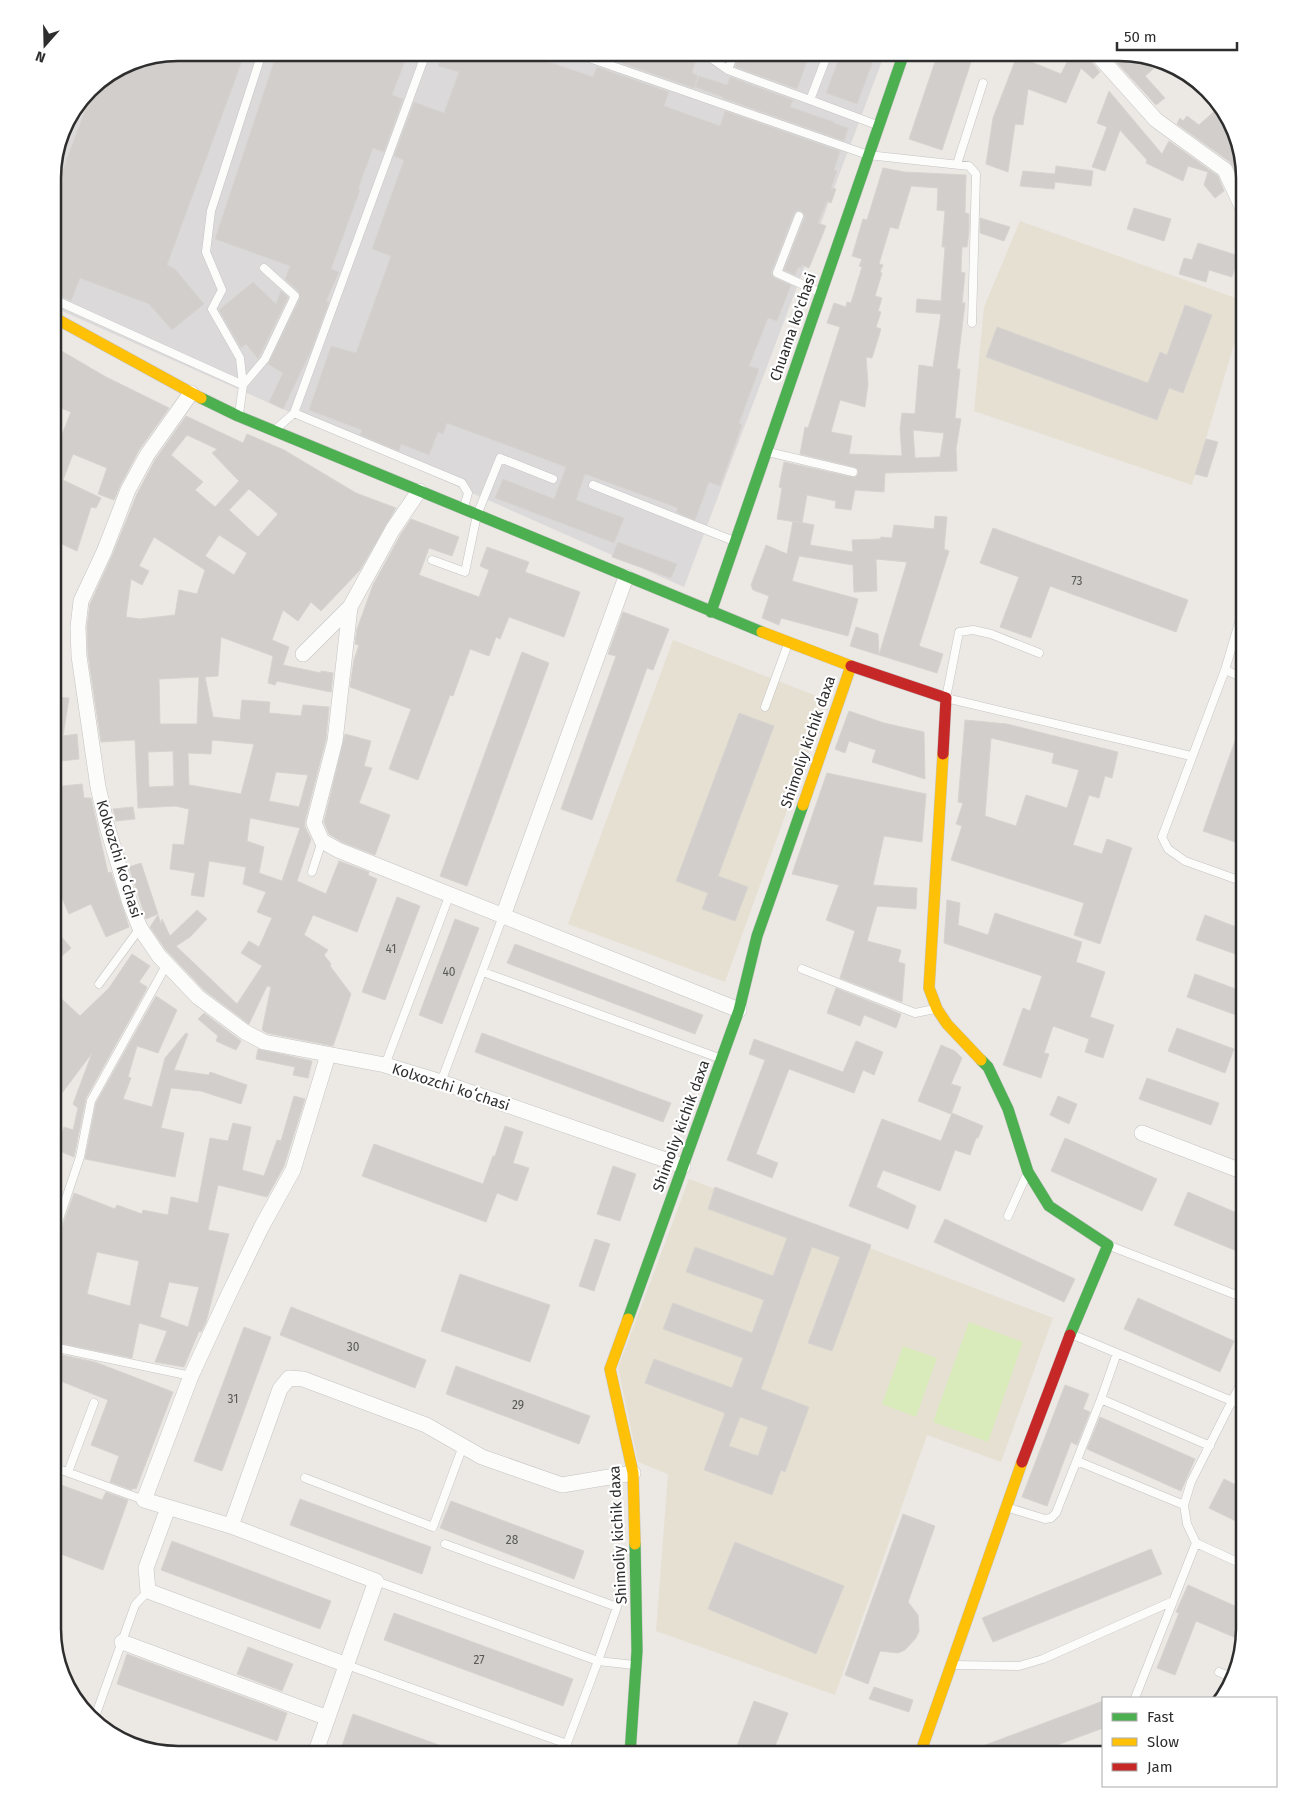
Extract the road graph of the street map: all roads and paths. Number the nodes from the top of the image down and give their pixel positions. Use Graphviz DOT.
graph roads {
  1 [pos="259,62"];
  2 [pos="423,62"];
  3 [pos="603,62"];
  4 [pos="717,62"];
  5 [pos="731,62"];
  6 [pos="825,62"];
  7 [pos="901,62"];
  8 [pos="1104,62"];
  9 [pos="728,70"];
  10 [pos="983,83"];
  11 [pos="810,100"];
  12 [pos="879,126"];
  13 [pos="868,155"];
  14 [pos="957,164"];
  15 [pos="1236,195"];
  16 [pos="799,216"];
  17 [pos="264,268"];
  18 [pos="821,292"];
  19 [pos="62,304"];
  20 [pos="62,322"];
  21 [pos="972,323"];
  22 [pos="243,385"];
  23 [pos="192,393"];
  24 [pos="294,413"];
  25 [pos="238,416"];
  26 [pos="274,430"];
  27 [pos="766,451"];
  28 [pos="853,472"];
  29 [pos="553,479"];
  30 [pos="593,485"];
  31 [pos="419,491"];
  32 [pos="463,509"];
  33 [pos="478,515"];
  34 [pos="734,541"];
  35 [pos="432,560"];
  36 [pos="626,577"];
  37 [pos="350,608"];
  38 [pos="710,612"];
  39 [pos="1236,632"];
  40 [pos="788,642"];
  41 [pos="1039,653"];
  42 [pos="303,654"];
  43 [pos="850,666"];
  44 [pos="1224,670"];
  45 [pos="1236,675"];
  46 [pos="946,698"];
  47 [pos="765,708"];
  48 [pos="1191,756"];
  49 [pos="322,841"];
  50 [pos="312,872"];
  51 [pos="1236,879"];
  52 [pos="450,894"];
  53 [pos="503,916"];
  54 [pos="140,928"];
  55 [pos="167,964"];
  56 [pos="802,969"];
  57 [pos="483,972"];
  58 [pos="99,984"];
  59 [pos="937,1009"];
  60 [pos="739,1010"];
  61 [pos="328,1055"];
  62 [pos="721,1059"];
  63 [pos="385,1065"];
  64 [pos="441,1082"];
  65 [pos="1142,1133"];
  66 [pos="683,1166"];
  67 [pos="1236,1169"];
  68 [pos="1028,1172"];
  69 [pos="61,1208"];
  70 [pos="1008,1216"];
  71 [pos="1108,1246"];
  72 [pos="1236,1295"];
  73 [pos="1070,1334"];
  74 [pos="61,1349"];
  75 [pos="1117,1353"];
  76 [pos="192,1376"];
  77 [pos="1236,1395"];
  78 [pos="1101,1399"];
  79 [pos="1233,1401"];
  80 [pos="1236,1402"];
  81 [pos="94,1403"];
  82 [pos="463,1446"];
  83 [pos="1210,1446"];
  84 [pos="1077,1461"];
  85 [pos="61,1470"];
  86 [pos="68,1472"];
  87 [pos="633,1473"];
  88 [pos="305,1478"];
  89 [pos="144,1500"];
  90 [pos="1184,1505"];
  91 [pos="1005,1507"];
  92 [pos="168,1508"];
  93 [pos="231,1526"];
  94 [pos="1196,1543"];
  95 [pos="445,1544"];
  96 [pos="1236,1561"];
  97 [pos="376,1581"];
  98 [pos="148,1591"];
  99 [pos="1173,1601"];
  100 [pos="636,1606"];
  101 [pos="617,1608"];
  102 [pos="122,1642"];
  103 [pos="598,1661"];
  104 [pos="347,1664"];
  105 [pos="636,1665"];
  106 [pos="950,1665"];
  107 [pos="1218,1672"];
  108 [pos="1226,1675"];
  109 [pos="1135,1697"];
  110 [pos="97,1712"];
  111 [pos="328,1718"];
  112 [pos="567,1744"];
  113 [pos="318,1745"];
  114 [pos="631,1745"];
  115 [pos="923,1746"];
  1 -- 22 [label="lane"];
  2 -- 24 [label="lane"];
  3 -- 13 [label="lane"];
  4 -- 9 [label="lane"];
  5 -- 9 [label="lane"];
  6 -- 11 [label="lane"];
  7 -- 12 [label="street, Chuama ko'chasi"];
  8 -- 15 [label="street"];
  9 -- 11 [label="lane"];
  10 -- 14 [label="lane"];
  11 -- 12 [label="lane"];
  12 -- 13 [label="street, Chuama ko'chasi"];
  13 -- 14 [label="lane"];
  13 -- 18 [label="street, Chuama ko'chasi"];
  14 -- 21 [label="lane"];
  16 -- 18 [label="lane"];
  17 -- 22 [label="lane"];
  18 -- 27 [label="street, Chuama ko'chasi"];
  19 -- 22 [label="lane"];
  20 -- 23 [label="street, Shimoliy kichik daxa"];
  22 -- 25 [label="lane"];
  23 -- 25 [label="street, Shimoliy kichik daxa"];
  23 -- 54 [label="street, Kolxozchi koʻchasi"];
  24 -- 26 [label="lane"];
  24 -- 32 [label="lane"];
  25 -- 26 [label="street, Shimoliy kichik daxa"];
  26 -- 31 [label="street, Shimoliy kichik daxa"];
  27 -- 28 [label="lane"];
  27 -- 34 [label="street, Chuama ko'chasi"];
  29 -- 33 [label="lane"];
  30 -- 34 [label="lane"];
  31 -- 32 [label="street, Shimoliy kichik daxa"];
  31 -- 37 [label="street"];
  32 -- 33 [label="street, Shimoliy kichik daxa"];
  33 -- 35 [label="lane"];
  33 -- 36 [label="street, Shimoliy kichik daxa"];
  34 -- 38 [label="street, Chuama ko'chasi"];
  36 -- 38 [label="street, Shimoliy kichik daxa"];
  36 -- 53 [label="street"];
  37 -- 42 [label="street"];
  37 -- 49 [label="street"];
  38 -- 40 [label="street, Shimoliy kichik daxa"];
  39 -- 44 [label="lane"];
  40 -- 43 [label="street, Shimoliy kichik daxa"];
  40 -- 47 [label="lane"];
  41 -- 46 [label="lane"];
  43 -- 46 [label="street"];
  43 -- 60 [label="street, Shimoliy kichik daxa"];
  44 -- 45 [label="lane"];
  44 -- 48 [label="lane"];
  46 -- 48 [label="lane"];
  46 -- 59 [label="street"];
  48 -- 51 [label="lane"];
  49 -- 50 [label="lane"];
  49 -- 52 [label="street"];
  52 -- 53 [label="street"];
  52 -- 63 [label="lane"];
  53 -- 57 [label="lane"];
  53 -- 60 [label="street"];
  54 -- 55 [label="street, Kolxozchi koʻchasi"];
  54 -- 58 [label="lane"];
  55 -- 61 [label="street, Kolxozchi koʻchasi"];
  55 -- 69 [label="lane"];
  56 -- 59 [label="lane"];
  57 -- 62 [label="lane"];
  57 -- 64 [label="lane"];
  59 -- 68 [label="street"];
  60 -- 62 [label="street, Shimoliy kichik daxa"];
  61 -- 63 [label="street, Kolxozchi koʻchasi"];
  61 -- 76 [label="street"];
  62 -- 66 [label="street, Shimoliy kichik daxa"];
  63 -- 64 [label="street, Kolxozchi koʻchasi"];
  64 -- 66 [label="street, Kolxozchi koʻchasi"];
  65 -- 67 [label="street"];
  66 -- 87 [label="street, Shimoliy kichik daxa"];
  68 -- 70 [label="lane"];
  68 -- 71 [label="street"];
  71 -- 72 [label="lane"];
  71 -- 73 [label="street"];
  73 -- 75 [label="lane"];
  73 -- 91 [label="street"];
  74 -- 76 [label="lane"];
  75 -- 78 [label="lane"];
  75 -- 79 [label="lane"];
  76 -- 89 [label="street"];
  77 -- 79 [label="lane"];
  78 -- 83 [label="lane"];
  78 -- 84 [label="lane"];
  79 -- 80 [label="lane"];
  79 -- 83 [label="lane"];
  81 -- 86 [label="lane"];
  82 -- 87 [label="street"];
  82 -- 88 [label="lane"];
  82 -- 93 [label="street"];
  83 -- 90 [label="lane"];
  84 -- 90 [label="lane"];
  84 -- 91 [label="lane"];
  85 -- 86 [label="lane"];
  86 -- 89 [label="lane"];
  87 -- 100 [label="street, Shimoliy kichik daxa"];
  89 -- 92 [label="street"];
  90 -- 94 [label="lane"];
  91 -- 106 [label="street"];
  92 -- 93 [label="street"];
  92 -- 98 [label="street"];
  93 -- 97 [label="street"];
  94 -- 96 [label="lane"];
  94 -- 99 [label="lane"];
  95 -- 101 [label="lane"];
  97 -- 103 [label="lane"];
  97 -- 104 [label="street"];
  98 -- 102 [label="lane"];
  98 -- 104 [label="street"];
  99 -- 106 [label="lane"];
  99 -- 109 [label="lane"];
  100 -- 101 [label="lane"];
  100 -- 105 [label="street, Shimoliy kichik daxa"];
  101 -- 103 [label="lane"];
  102 -- 110 [label="lane"];
  102 -- 111 [label="street"];
  103 -- 105 [label="lane"];
  103 -- 112 [label="lane"];
  104 -- 111 [label="street"];
  104 -- 112 [label="lane"];
  105 -- 114 [label="street, Shimoliy kichik daxa"];
  106 -- 115 [label="street"];
  107 -- 108 [label="lane"];
  111 -- 113 [label="street"];
}
